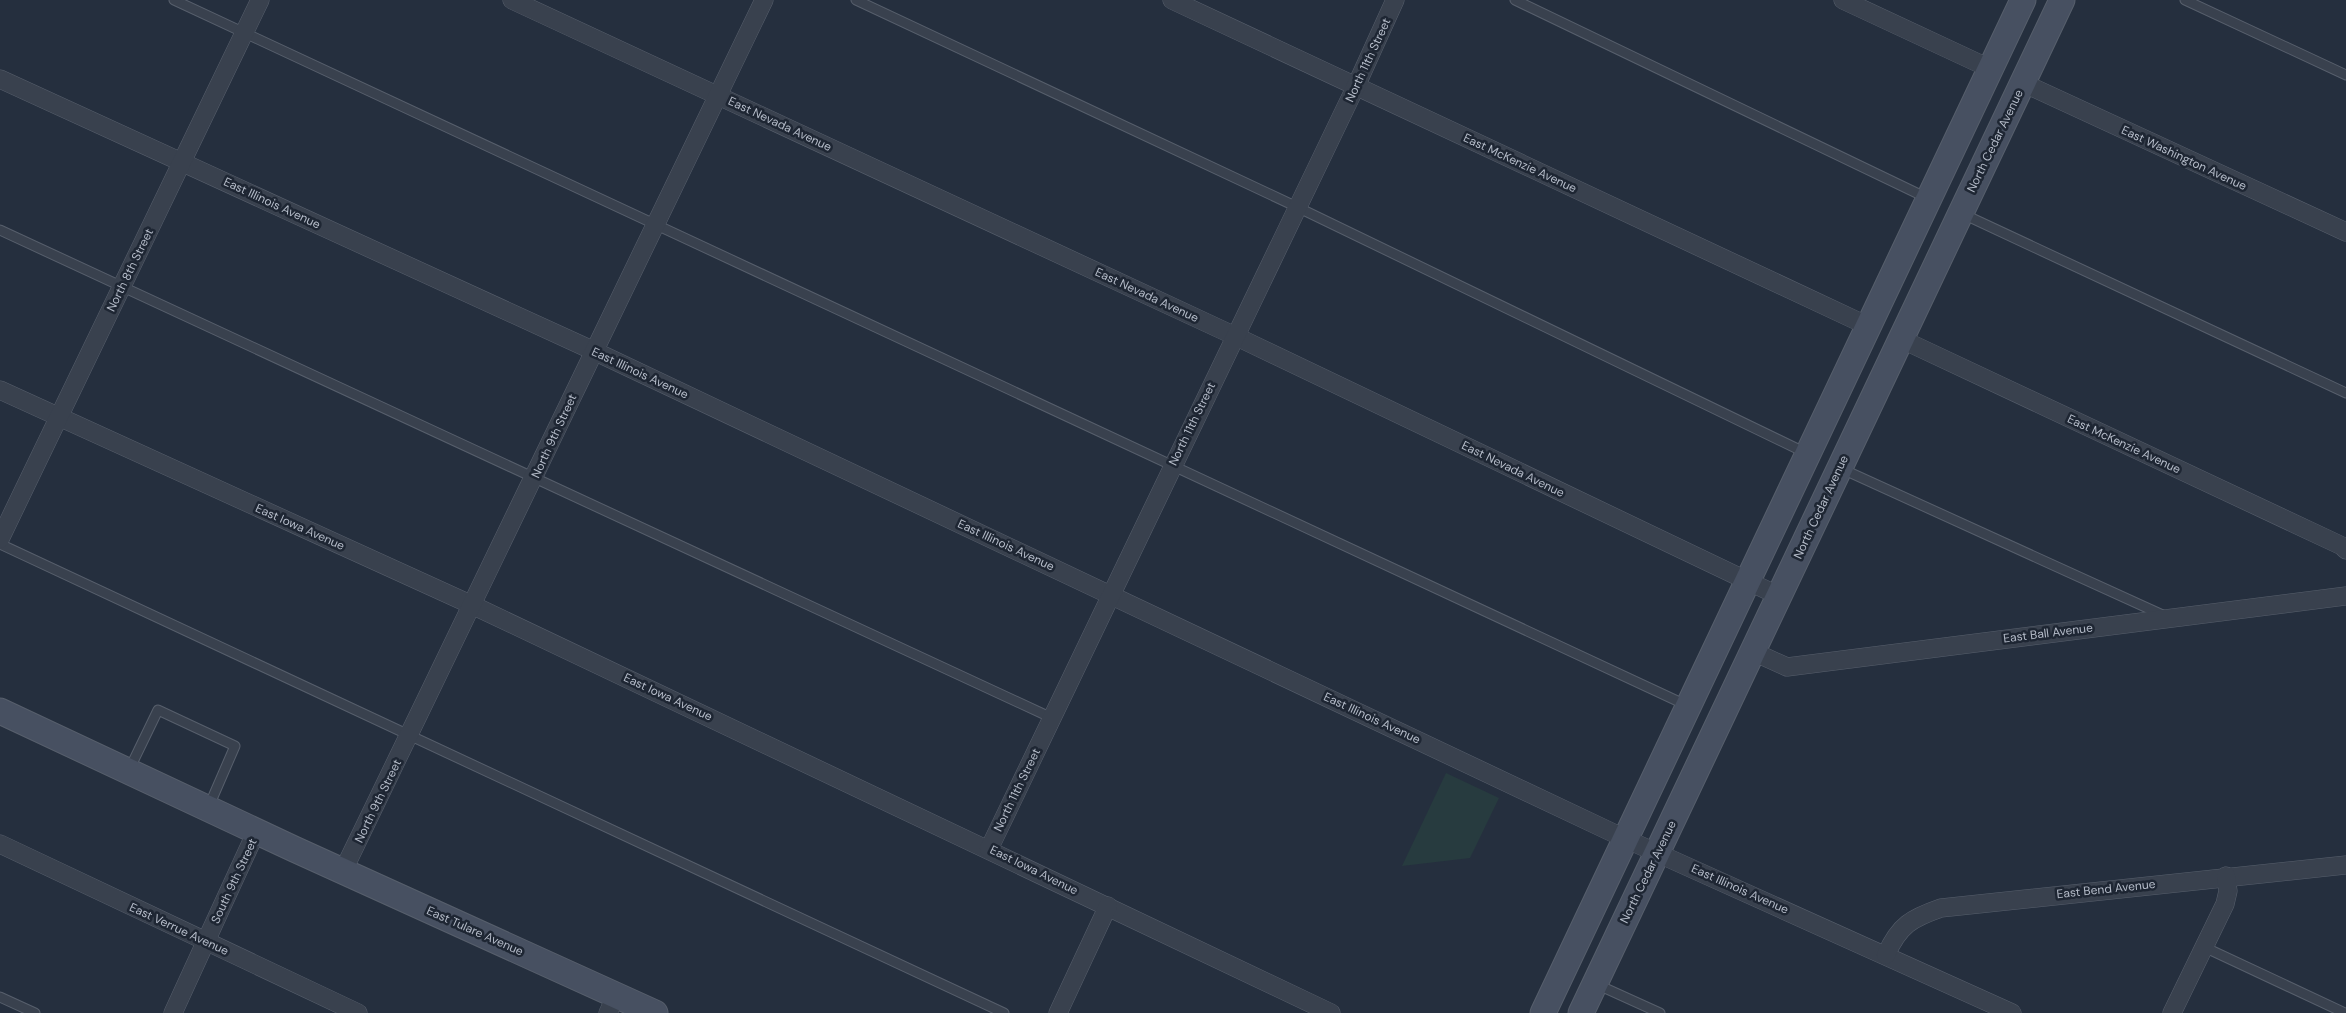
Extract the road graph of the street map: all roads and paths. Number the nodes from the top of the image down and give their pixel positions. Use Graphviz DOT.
graph roads {
  1 [pos="174,0"];
  2 [pos="260,0"];
  3 [pos="512,0"];
  4 [pos="764,0"];
  5 [pos="856,0"];
  6 [pos="1172,0"];
  7 [pos="1396,0"];
  8 [pos="1515,0"];
  9 [pos="1843,0"];
  10 [pos="2024,0"];
  11 [pos="2062,0"];
  12 [pos="2185,0"];
  13 [pos="244,33"];
  14 [pos="1991,69"];
  15 [pos="2346,75"];
  16 [pos="0,78"];
  17 [pos="2023,83"];
  18 [pos="1356,86"];
  19 [pos="718,95"];
  20 [pos="182,162"];
  21 [pos="1928,198"];
  22 [pos="1297,207"];
  23 [pos="1960,213"];
  24 [pos="656,224"];
  25 [pos="0,230"];
  26 [pos="2346,232"];
  27 [pos="122,286"];
  28 [pos="1868,326"];
  29 [pos="1235,336"];
  30 [pos="1901,339"];
  31 [pos="594,351"];
  32 [pos="0,390"];
  33 [pos="2346,393"];
  34 [pos="59,417"];
  35 [pos="1809,454"];
  36 [pos="1172,466"];
  37 [pos="1840,468"];
  38 [pos="534,478"];
  39 [pos="0,539"];
  40 [pos="0,544"];
  41 [pos="2346,550"];
  42 [pos="1748,581"];
  43 [pos="1110,594"];
  44 [pos="1779,596"];
  45 [pos="2346,596"];
  46 [pos="472,605"];
  47 [pos="2168,618"];
  48 [pos="1754,652"];
  49 [pos="1688,706"];
  50 [pos="0,711"];
  51 [pos="1052,718"];
  52 [pos="410,736"];
  53 [pos="128,771"];
  54 [pos="207,808"];
  55 [pos="256,832"];
  56 [pos="1626,839"];
  57 [pos="0,844"];
  58 [pos="989,849"];
  59 [pos="1657,853"];
  60 [pos="2346,865"];
  61 [pos="343,871"];
  62 [pos="2226,876"];
  63 [pos="1108,906"];
  64 [pos="1592,911"];
  65 [pos="206,942"];
  66 [pos="2204,947"];
  67 [pos="1886,954"];
  68 [pos="1595,983"];
  69 [pos="0,997"];
  70 [pos="612,1004"];
  71 [pos="35,1013"];
  72 [pos="173,1013"];
  73 [pos="358,1013"];
  74 [pos="655,1013"];
  75 [pos="1004,1013"];
  76 [pos="1058,1013"];
  77 [pos="1331,1013"];
  78 [pos="1543,1013"];
  79 [pos="1561,1013"];
  80 [pos="1581,1013"];
  81 [pos="1660,1013"];
  82 [pos="2012,1013"];
  83 [pos="2172,1013"];
  84 [pos="2345,1013"];
  1 -- 13 [label="lane"];
  2 -- 13 [label="street, North 8th Street"];
  3 -- 19 [label="street, East Nevada Avenue"];
  4 -- 19 [label="street, North 9th Street"];
  5 -- 22 [label="lane"];
  6 -- 18 [label="street, East McKenzie Avenue"];
  7 -- 18 [label="street, North 11th Street"];
  8 -- 21 [label="lane"];
  9 -- 14 [label="street"];
  10 -- 14 [label="main road"];
  11 -- 17 [label="main road, North Cedar Avenue"];
  12 -- 15 [label="lane"];
  13 -- 20 [label="street, North 8th Street"];
  13 -- 24 [label="lane"];
  14 -- 21 [label="main road"];
  16 -- 20 [label="street, East Illinois Avenue"];
  17 -- 23 [label="main road, North Cedar Avenue"];
  17 -- 26 [label="street, East Washington Avenue"];
  18 -- 22 [label="street, North 11th Street"];
  18 -- 28 [label="street, East McKenzie Avenue"];
  19 -- 24 [label="street, North 9th Street"];
  19 -- 29 [label="street, East Nevada Avenue"];
  20 -- 27 [label="street, North 8th Street"];
  20 -- 31 [label="street, East Illinois Avenue"];
  21 -- 28 [label="main road"];
  21 -- 30 [label="main road"];
  22 -- 29 [label="street, North 11th Street"];
  22 -- 35 [label="lane"];
  23 -- 30 [label="main road, North Cedar Avenue"];
  23 -- 33 [label="lane"];
  24 -- 31 [label="street, North 9th Street"];
  24 -- 36 [label="lane"];
  25 -- 27 [label="lane"];
  27 -- 34 [label="street, North 8th Street"];
  27 -- 38 [label="lane"];
  28 -- 35 [label="main road"];
  28 -- 37 [label="main road"];
  29 -- 36 [label="street, North 11th Street"];
  29 -- 42 [label="street, East Nevada Avenue"];
  30 -- 37 [label="main road, North Cedar Avenue"];
  30 -- 41 [label="street, East McKenzie Avenue"];
  31 -- 38 [label="street, North 9th Street"];
  31 -- 43 [label="street, East Illinois Avenue"];
  32 -- 34 [label="street, East Iowa Avenue"];
  34 -- 39 [label="street, North 8th Street"];
  34 -- 46 [label="street, East Iowa Avenue"];
  35 -- 42 [label="main road"];
  36 -- 43 [label="street, North 11th Street"];
  36 -- 49 [label="lane"];
  37 -- 44 [label="main road, North Cedar Avenue"];
  37 -- 47 [label="lane"];
  38 -- 46 [label="street, North 9th Street"];
  38 -- 51 [label="lane"];
  40 -- 52 [label="lane"];
  42 -- 44 [label="street, East Nevada Avenue"];
  42 -- 49 [label="main road"];
  43 -- 51 [label="street, North 11th Street"];
  43 -- 56 [label="street, East Illinois Avenue"];
  44 -- 48 [label="main road, North Cedar Avenue"];
  45 -- 47 [label="street, East Ball Avenue"];
  46 -- 52 [label="street, North 9th Street"];
  46 -- 58 [label="street, East Iowa Avenue"];
  47 -- 48 [label="street, East Ball Avenue"];
  48 -- 59 [label="main road, North Cedar Avenue"];
  49 -- 56 [label="main road"];
  50 -- 53 [label="main road, East Tulare Avenue"];
  51 -- 58 [label="street, North 11th Street"];
  52 -- 61 [label="street, North 9th Street"];
  52 -- 75 [label="lane"];
  53 -- 54 [label="main road, East Tulare Avenue"];
  53 -- 54 [label="lane"];
  54 -- 55 [label="main road, East Tulare Avenue"];
  55 -- 61 [label="main road, East Tulare Avenue"];
  55 -- 65 [label="street, South 9th Street"];
  56 -- 59 [label="street, East Illinois Avenue"];
  56 -- 64 [label="main road"];
  57 -- 65 [label="street, East Verrue Avenue"];
  58 -- 63 [label="street, East Iowa Avenue"];
  59 -- 67 [label="street, East Illinois Avenue"];
  59 -- 68 [label="main road, North Cedar Avenue"];
  60 -- 62 [label="street, East Bend Avenue"];
  61 -- 70 [label="main road, East Tulare Avenue"];
  62 -- 66 [label="street"];
  62 -- 67 [label="street, East Bend Avenue"];
  63 -- 76 [label="street"];
  63 -- 77 [label="street, East Iowa Avenue"];
  64 -- 78 [label="main road"];
  64 -- 79 [label="main road"];
  65 -- 72 [label="street, South 9th Street"];
  65 -- 73 [label="street, East Verrue Avenue"];
  66 -- 83 [label="street"];
  66 -- 84 [label="lane"];
  67 -- 82 [label="street, East Illinois Avenue"];
  68 -- 80 [label="main road, North Cedar Avenue"];
  68 -- 81 [label="lane"];
  69 -- 71 [label="lane"];
  70 -- 74 [label="main road, East Tulare Avenue"];
}
